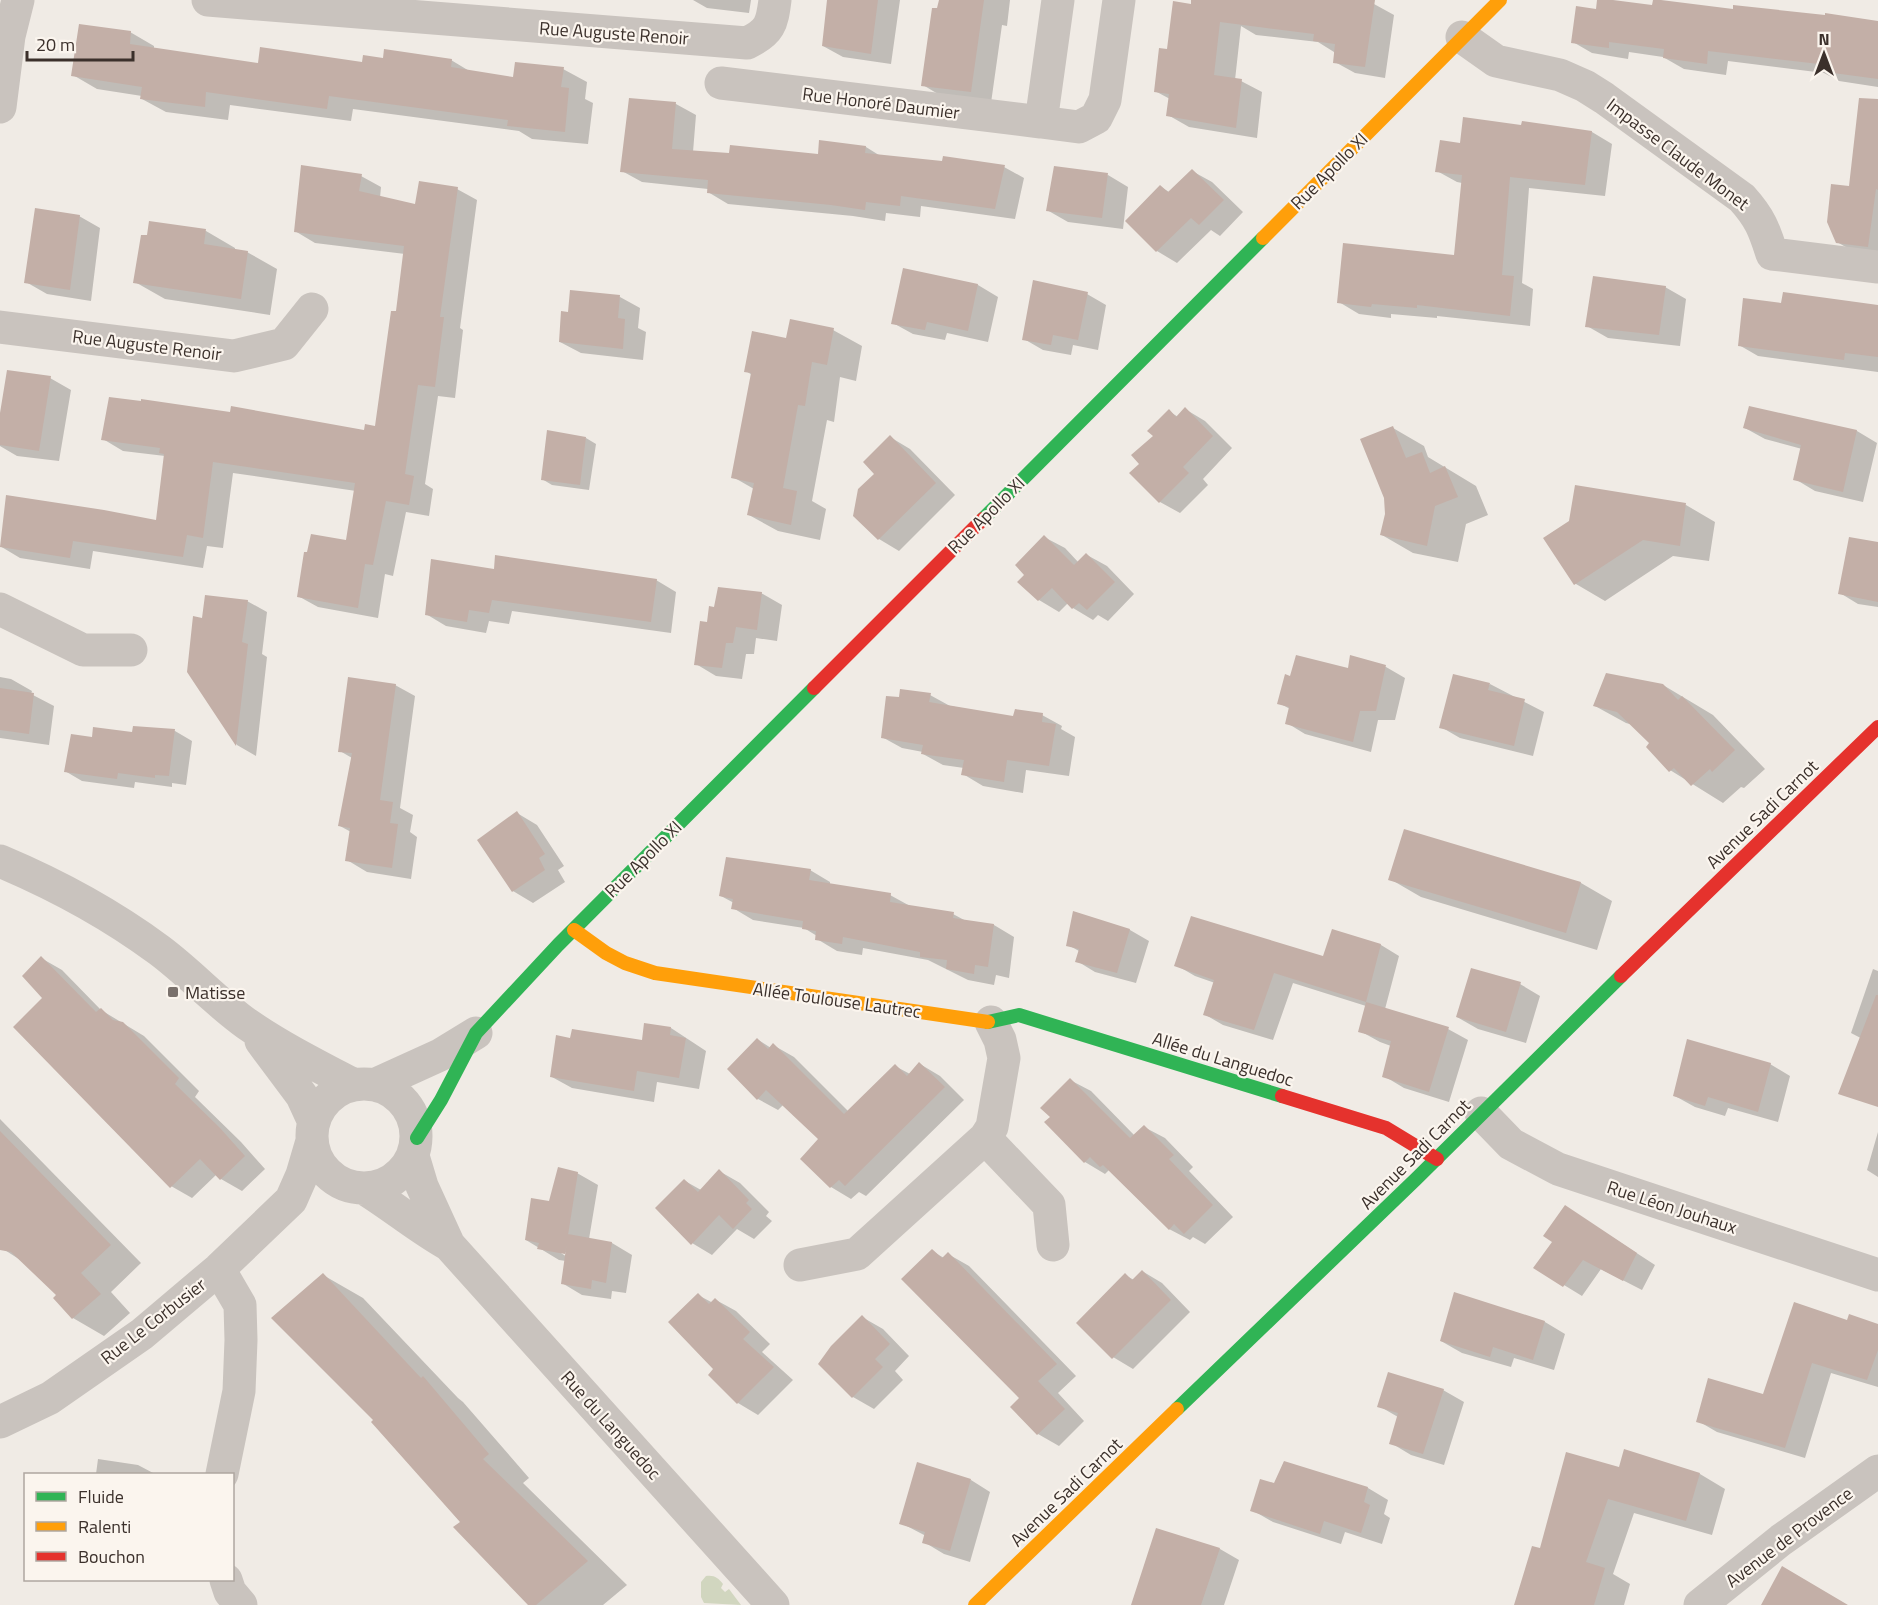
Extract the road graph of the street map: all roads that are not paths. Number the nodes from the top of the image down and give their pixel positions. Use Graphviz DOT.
graph roads {
  1 [pos="18,0"];
  2 [pos="208,0"];
  3 [pos="775,0"];
  4 [pos="1058,0"];
  5 [pos="1119,0"];
  6 [pos="1495,1"];
  7 [pos="427,9"];
  8 [pos="5,35"];
  9 [pos="1462,37"];
  10 [pos="721,83"];
  11 [pos="0,107"];
  12 [pos="1041,122"];
  13 [pos="1878,267"];
  14 [pos="312,309"];
  15 [pos="0,327"];
  16 [pos="0,609"];
  17 [pos="131,650"];
  18 [pos="1878,727"];
  19 [pos="0,861"];
  20 [pos="574,930"];
  21 [pos="991,1022"];
  22 [pos="246,1023"];
  23 [pos="476,1033"];
  24 [pos="364,1085"];
  25 [pos="1481,1113"];
  26 [pos="313,1131"];
  27 [pos="985,1138"];
  28 [pos="415,1147"];
  29 [pos="1437,1159"];
  30 [pos="357,1188"];
  31 [pos="291,1200"];
  32 [pos="449,1245"];
  33 [pos="1053,1245"];
  34 [pos="800,1265"];
  35 [pos="219,1269"];
  36 [pos="1878,1275"];
  37 [pos="0,1422"];
  38 [pos="1878,1471"];
  39 [pos="222,1473"];
  40 [pos="226,1581"];
  41 [pos="241,1605"];
  42 [pos="773,1605"];
  43 [pos="975,1605"];
  44 [pos="1700,1605"];
  1 -- 8 [label="street"];
  2 -- 7 [label="street, Rue Auguste Renoir"];
  3 -- 7 [label="street, Rue Auguste Renoir"];
  4 -- 12 [label="street"];
  5 -- 12 [label="street, Rue Honoré Daumier"];
  6 -- 9 [label="street, Rue Apollo XI"];
  8 -- 11 [label="street"];
  9 -- 13 [label="street, Impasse Claude Monet"];
  9 -- 20 [label="street, Rue Apollo XI"];
  10 -- 12 [label="street, Rue Honoré Daumier"];
  14 -- 15 [label="street, Rue Auguste Renoir"];
  16 -- 17 [label="street"];
  18 -- 25 [label="street, Avenue Sadi Carnot"];
  19 -- 22 [label="street"];
  20 -- 21 [label="street, Allée Toulouse Lautrec"];
  20 -- 23 [label="street, Rue Apollo XI"];
  21 -- 27 [label="street"];
  21 -- 29 [label="street, Allée du Languedoc"];
  22 -- 24 [label="street"];
  22 -- 26 [label="street"];
  23 -- 24 [label="street, Rue Apollo XI"];
  23 -- 28 [label="street, Rue Apollo XI"];
  24 -- 26 [label="street"];
  24 -- 28 [label="street"];
  25 -- 29 [label="street, Avenue Sadi Carnot"];
  25 -- 36 [label="street, Rue Léon Jouhaux"];
  26 -- 30 [label="street"];
  26 -- 31 [label="street, Rue Le Corbusier"];
  27 -- 33 [label="street"];
  27 -- 34 [label="street"];
  28 -- 30 [label="street"];
  28 -- 32 [label="street, Rue du Languedoc"];
  29 -- 43 [label="street, Avenue Sadi Carnot"];
  30 -- 31 [label="street, Rue Le Corbusier"];
  30 -- 32 [label="street, Rue du Languedoc"];
  31 -- 35 [label="street, Rue Le Corbusier"];
  32 -- 42 [label="street, Rue du Languedoc"];
  35 -- 37 [label="street, Rue Le Corbusier"];
  35 -- 39 [label="street"];
  38 -- 44 [label="street, Avenue de Provence"];
  40 -- 41 [label="street"];
}
